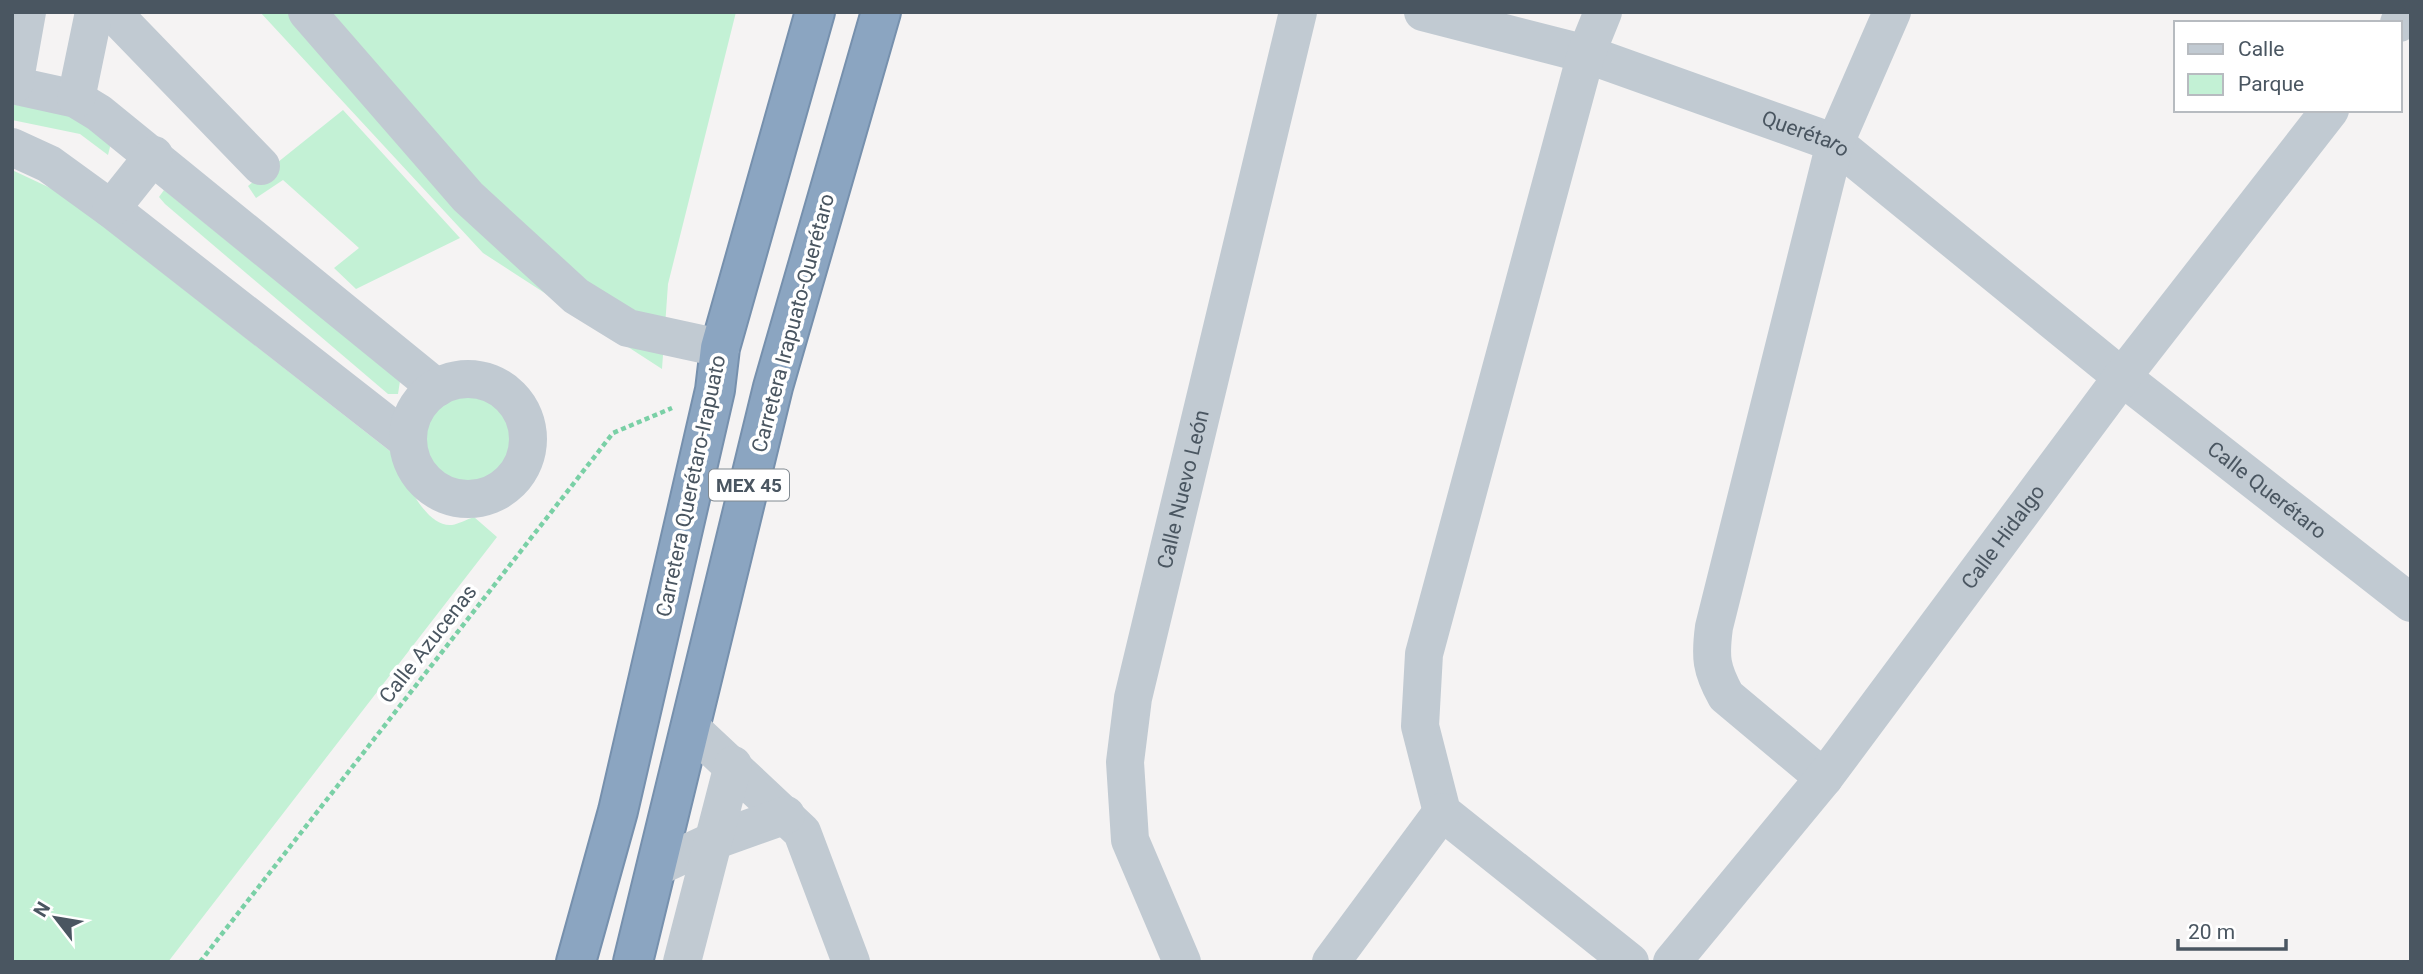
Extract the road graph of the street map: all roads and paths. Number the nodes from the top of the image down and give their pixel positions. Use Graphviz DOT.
graph roads {
  1 [pos="27,12"];
  2 [pos="94,12"];
  3 [pos="112,12"];
  4 [pos="307,12"];
  5 [pos="815,12"];
  6 [pos="881,12"];
  7 [pos="1298,12"];
  8 [pos="1423,12"];
  9 [pos="1603,12"];
  10 [pos="1892,12"];
  11 [pos="1586,54"];
  12 [pos="13,85"];
  13 [pos="76,99"];
  14 [pos="2328,112"];
  15 [pos="1835,143"];
  16 [pos="12,147"];
  17 [pos="154,155"];
  18 [pos="261,166"];
  19 [pos="111,209"];
  20 [pos="720,348"];
  21 [pos="2122,377"];
  22 [pos="437,388"];
  23 [pos="715,390"];
  24 [pos="408,441"];
  25 [pos="2411,603"];
  26 [pos="691,728"];
  27 [pos="733,765"];
  28 [pos="1824,778"];
  29 [pos="1442,812"];
  30 [pos="786,815"];
  31 [pos="713,841"];
  32 [pos="659,866"];
  33 [pos="200,962"];
  34 [pos="576,962"];
  35 [pos="633,962"];
  36 [pos="682,962"];
  37 [pos="851,962"];
  38 [pos="1182,962"];
  39 [pos="1331,962"];
  40 [pos="1630,962"];
  41 [pos="1672,962"];
  1 -- 12 [label="street"];
  2 -- 13 [label="street"];
  3 -- 18 [label="street"];
  4 -- 20 [label="street"];
  5 -- 20 [label="highway, Carretera Querétaro-Irapuato / MEX 45"];
  6 -- 26 [label="highway, Carretera Irapuato-Querétaro / MEX 45"];
  7 -- 38 [label="street, Calle Nuevo León"];
  8 -- 11 [label="street, Querétaro"];
  9 -- 11 [label="street"];
  10 -- 15 [label="street"];
  11 -- 15 [label="street, Querétaro"];
  11 -- 29 [label="street"];
  12 -- 13 [label="street"];
  13 -- 17 [label="street"];
  14 -- 21 [label="street, Calle Hidalgo"];
  15 -- 21 [label="street, Querétaro"];
  15 -- 28 [label="street"];
  16 -- 19 [label="street"];
  17 -- 19 [label="street"];
  17 -- 22 [label="street"];
  19 -- 24 [label="street"];
  20 -- 23 [label="highway, Carretera Querétaro-Irapuato / MEX 45"];
  21 -- 25 [label="street, Calle Querétaro"];
  21 -- 28 [label="street, Calle Hidalgo"];
  22 -- 24 [label="street"];
  22 -- 24 [label="street"];
  23 -- 33 [label="path, Calle Azucenas"];
  23 -- 34 [label="highway, Carretera Querétaro-Irapuato / MEX 45"];
  26 -- 27 [label="street"];
  26 -- 32 [label="highway, Carretera Irapuato-Querétaro / MEX 45"];
  27 -- 30 [label="street"];
  27 -- 31 [label="street"];
  28 -- 41 [label="street, Calle Hidalgo"];
  29 -- 39 [label="street"];
  29 -- 40 [label="street"];
  30 -- 31 [label="street"];
  30 -- 37 [label="street"];
  31 -- 32 [label="street"];
  31 -- 36 [label="street"];
  32 -- 35 [label="highway, Carretera Irapuato-Querétaro / MEX 45"];
}
